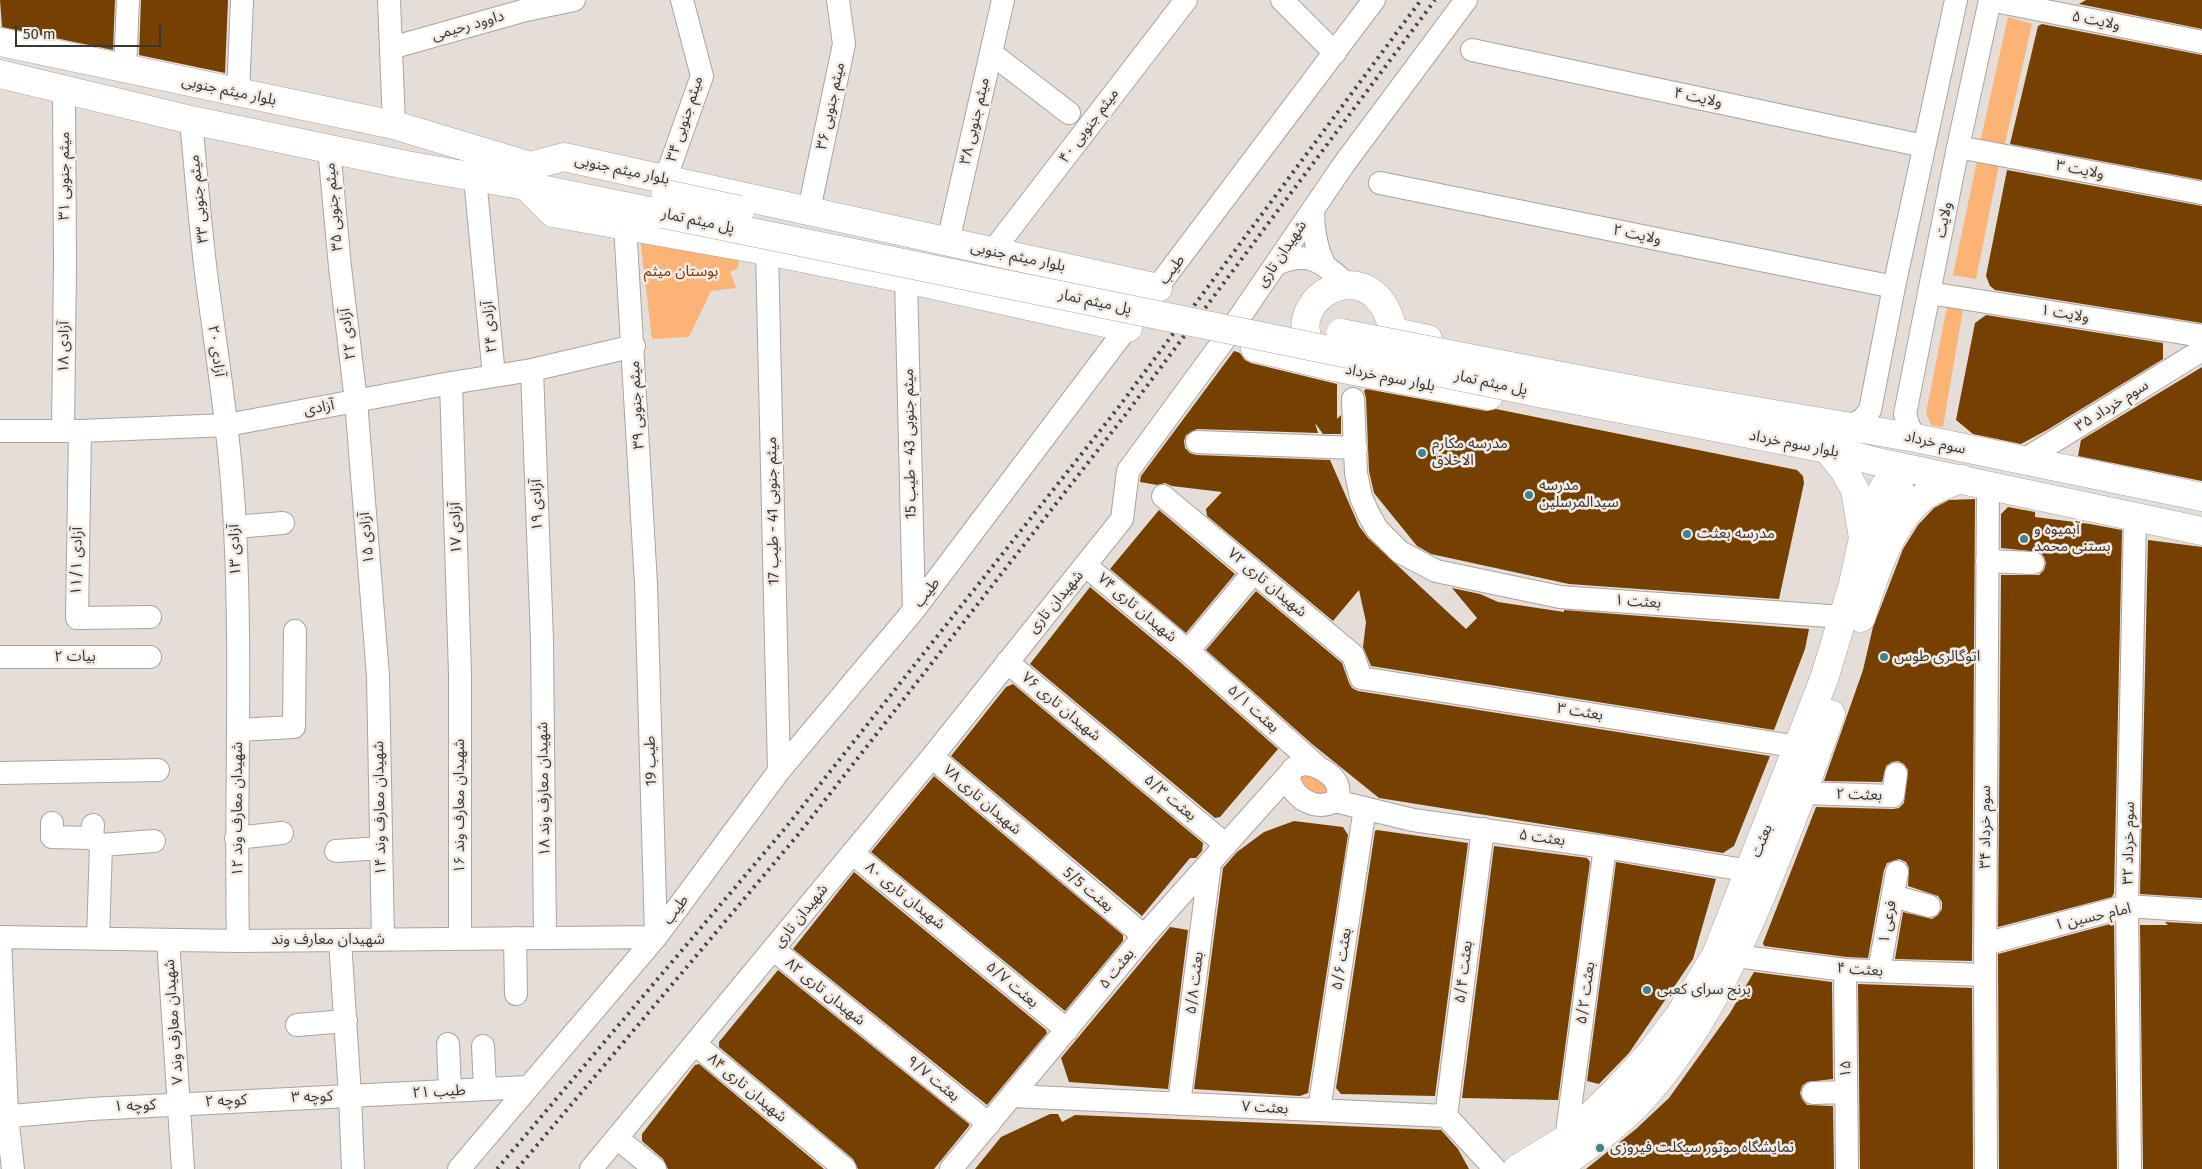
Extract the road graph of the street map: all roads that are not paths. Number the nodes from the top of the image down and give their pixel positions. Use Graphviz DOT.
graph roads {
  1 [pos="128,0"];
  2 [pos="242,0"];
  3 [pos="389,0"];
  4 [pos="574,0"];
  5 [pos="682,0"];
  6 [pos="838,0"];
  7 [pos="1002,0"];
  8 [pos="1186,0"];
  9 [pos="1282,0"];
  10 [pos="1466,0"];
  11 [pos="1956,0"];
  12 [pos="1990,0"];
  13 [pos="1367,4"];
  14 [pos="526,5"];
  15 [pos="0,42"];
  16 [pos="2202,42"];
  17 [pos="392,48"];
  18 [pos="1472,50"];
  19 [pos="990,53"];
  20 [pos="1335,53"];
  21 [pos="125,69"];
  22 [pos="0,74"];
  23 [pos="64,89"];
  24 [pos="238,93"];
  25 [pos="1069,113"];
  26 [pos="191,120"];
  27 [pos="394,125"];
  28 [pos="1924,146"];
  29 [pos="1958,147"];
  30 [pos="329,148"];
  31 [pos="528,176"];
  32 [pos="476,178"];
  33 [pos="1380,183"];
  34 [pos="2202,193"];
  35 [pos="665,196"];
  36 [pos="1313,209"];
  37 [pos="809,210"];
  38 [pos="625,225"];
  39 [pos="948,242"];
  40 [pos="767,251"];
  41 [pos="992,252"];
  42 [pos="65,264"];
  43 [pos="1276,264"];
  44 [pos="1324,264"];
  45 [pos="340,266"];
  46 [pos="1078,270"];
  47 [pos="206,278"];
  48 [pos="906,279"];
  49 [pos="1354,286"];
  50 [pos="1894,287"];
  51 [pos="1158,288"];
  52 [pos="1929,293"];
  53 [pos="1068,313"];
  54 [pos="1128,328"];
  55 [pos="2202,336"];
  56 [pos="1224,340"];
  57 [pos="634,346"];
  58 [pos="2202,350"];
  59 [pos="1338,368"];
  60 [pos="532,370"];
  61 [pos="494,376"];
  62 [pos="451,383"];
  63 [pos="1353,399"];
  64 [pos="356,401"];
  65 [pos="1671,408"];
  66 [pos="1870,410"];
  67 [pos="1905,414"];
  68 [pos="226,425"];
  69 [pos="1848,426"];
  70 [pos="0,431"];
  71 [pos="71,431"];
  72 [pos="1916,438"];
  73 [pos="1197,442"];
  74 [pos="1356,448"];
  75 [pos="1827,449"];
  76 [pos="2022,461"];
  77 [pos="1882,463"];
  78 [pos="1975,482"];
  79 [pos="1163,496"];
  80 [pos="2202,497"];
  81 [pos="2135,517"];
  82 [pos="283,523"];
  83 [pos="235,527"];
  84 [pos="2202,531"];
  85 [pos="1876,541"];
  86 [pos="1987,561"];
  87 [pos="2033,562"];
  88 [pos="1086,566"];
  89 [pos="1254,572"];
  90 [pos="646,584"];
  91 [pos="914,610"];
  92 [pos="150,617"];
  93 [pos="1843,617"];
  94 [pos="295,632"];
  95 [pos="542,640"];
  96 [pos="1188,651"];
  97 [pos="0,657"];
  98 [pos="150,657"];
  99 [pos="1007,662"];
  100 [pos="460,674"];
  101 [pos="238,676"];
  102 [pos="378,676"];
  103 [pos="1361,678"];
  104 [pos="238,730"];
  105 [pos="1799,747"];
  106 [pos="1114,752"];
  107 [pos="932,757"];
  108 [pos="1319,768"];
  109 [pos="158,770"];
  110 [pos="779,770"];
  111 [pos="0,773"];
  112 [pos="1290,773"];
  113 [pos="1896,774"];
  114 [pos="1803,793"];
  115 [pos="1335,801"];
  116 [pos="1365,808"];
  117 [pos="52,823"];
  118 [pos="1483,829"];
  119 [pos="282,833"];
  120 [pos="95,836"];
  121 [pos="236,838"];
  122 [pos="154,840"];
  123 [pos="1032,843"];
  124 [pos="1226,845"];
  125 [pos="1606,847"];
  126 [pos="381,848"];
  127 [pos="336,851"];
  128 [pos="852,853"];
  129 [pos="1210,863"];
  130 [pos="1750,871"];
  131 [pos="1897,872"];
  132 [pos="1893,896"];
  133 [pos="1929,906"];
  134 [pos="2127,906"];
  135 [pos="2202,911"];
  136 [pos="1144,936"];
  137 [pos="0,937"];
  138 [pos="656,937"];
  139 [pos="98,938"];
  140 [pos="514,938"];
  141 [pos="546,938"];
  142 [pos="460,939"];
  143 [pos="958,939"];
  144 [pos="168,940"];
  145 [pos="340,940"];
  146 [pos="383,940"];
  147 [pos="238,941"];
  148 [pos="1985,944"];
  149 [pos="774,950"];
  150 [pos="1736,956"];
  151 [pos="1844,970"];
  152 [pos="1879,971"];
  153 [pos="1985,974"];
  154 [pos="516,994"];
  155 [pos="346,1021"];
  156 [pos="297,1026"];
  157 [pos="1067,1030"];
  158 [pos="877,1034"];
  159 [pos="448,1044"];
  160 [pos="695,1044"];
  161 [pos="483,1046"];
  162 [pos="527,1087"];
  163 [pos="485,1089"];
  164 [pos="450,1091"];
  165 [pos="1846,1092"];
  166 [pos="1813,1093"];
  167 [pos="350,1096"];
  168 [pos="1012,1096"];
  169 [pos="273,1099"];
  170 [pos="180,1104"];
  171 [pos="1179,1104"];
  172 [pos="1319,1110"];
  173 [pos="1446,1116"];
  174 [pos="4,1117"];
  175 [pos="989,1124"];
  176 [pos="617,1138"];
  177 [pos="1566,1139"];
  178 [pos="13,1169"];
  179 [pos="183,1169"];
  180 [pos="352,1169"];
  181 [pos="459,1169"];
  182 [pos="591,1169"];
  183 [pos="655,1169"];
  184 [pos="845,1169"];
  185 [pos="951,1169"];
  186 [pos="1495,1169"];
  187 [pos="1517,1169"];
  188 [pos="1555,1169"];
  189 [pos="1847,1169"];
  190 [pos="1986,1169"];
  191 [pos="2130,1169"];
  1 -- 21 [label="street"];
  2 -- 24 [label="street"];
  3 -- 17 [label="street"];
  4 -- 14 [label="street, داوود رحیمی"];
  5 -- 35 [label="street, میثم جنوبی ۳۴"];
  6 -- 37 [label="street, میثم جنوبی ۳۶"];
  7 -- 19 [label="street, میثم جنوبی ۳۸"];
  8 -- 41 [label="street, میثم جنوبی ۴۰"];
  9 -- 20 [label="street"];
  10 -- 36 [label="street, شهیدان تاری"];
  11 -- 28 [label="street"];
  12 -- 16 [label="street, ولایت ۵"];
  12 -- 29 [label="street, ولایت"];
  13 -- 20 [label="street, طیب"];
  14 -- 17 [label="street, داوود رحیمی"];
  15 -- 21 [label="main road, بلوار میثم جنوبی"];
  17 -- 27 [label="street"];
  18 -- 28 [label="street, ولایت ۴"];
  19 -- 25 [label="street"];
  19 -- 39 [label="street, میثم جنوبی ۳۸"];
  20 -- 51 [label="street, طیب"];
  21 -- 24 [label="main road, بلوار میثم جنوبی"];
  22 -- 23 [label="main road"];
  23 -- 26 [label="main road"];
  23 -- 42 [label="street, میثم جنوبی ۳۱"];
  24 -- 27 [label="main road, بلوار میثم جنوبی"];
  26 -- 30 [label="main road"];
  26 -- 47 [label="street, میثم جنوبی ۳۳"];
  27 -- 31 [label="main road, بلوار میثم جنوبی"];
  28 -- 50 [label="street"];
  29 -- 34 [label="street, ولایت ۳"];
  29 -- 52 [label="street, ولایت"];
  30 -- 32 [label="main road"];
  30 -- 45 [label="street, میثم جنوبی ۳۵"];
  31 -- 32 [label="main road"];
  31 -- 35 [label="main road, پل میثم تمار"];
  31 -- 38 [label="main road, بلوار میثم جنوبی"];
  32 -- 61 [label="street, آزادی ۲۴"];
  33 -- 50 [label="street, ولایت ۲"];
  35 -- 37 [label="main road, بلوار میثم جنوبی"];
  35 -- 65 [label="main road, پل میثم تمار, bridge"];
  36 -- 43 [label="street, شهیدان تاری"];
  36 -- 44 [label="street"];
  37 -- 39 [label="main road, بلوار میثم جنوبی"];
  38 -- 40 [label="main road, بلوار میثم جنوبی"];
  38 -- 57 [label="street, میثم جنوبی ۳۹"];
  39 -- 41 [label="main road, بلوار میثم جنوبی"];
  40 -- 48 [label="main road, بلوار میثم جنوبی"];
  40 -- 110 [label="street, میثم جنوبی 41 - طیب 17"];
  41 -- 46 [label="main road, بلوار میثم جنوبی"];
  42 -- 71 [label="street, آزادی ۱۸"];
  43 -- 44 [label="street"];
  43 -- 56 [label="street, شهیدان تاری"];
  44 -- 49 [label="street"];
  45 -- 64 [label="street, آزادی ۲۲"];
  46 -- 51 [label="main road, بلوار میثم جنوبی"];
  46 -- 53 [label="main road"];
  47 -- 68 [label="street, آزادی ۲۰"];
  48 -- 53 [label="main road, بلوار میثم جنوبی"];
  48 -- 91 [label="street, میثم جنوبی 43 - طیب 15"];
  49 -- 59 [label="main road"];
  49 -- 65 [label="main road, بلوار سوم خرداد"];
  50 -- 66 [label="street"];
  51 -- 54 [label="street, طیب"];
  52 -- 55 [label="street, ولایت ۱"];
  52 -- 67 [label="street, ولایت"];
  53 -- 54 [label="main road, بلوار میثم جنوبی"];
  54 -- 91 [label="street, طیب"];
  56 -- 59 [label="main road, بلوار سوم خرداد"];
  56 -- 88 [label="street, شهیدان تاری"];
  57 -- 60 [label="street, آزادی"];
  57 -- 90 [label="street, میثم جنوبی ۳۹"];
  58 -- 76 [label="street, سوم خرداد ۳۵"];
  59 -- 65 [label="main road, بلوار سوم خرداد"];
  60 -- 61 [label="street, آزادی"];
  60 -- 95 [label="street, آزادی ۱۹"];
  61 -- 62 [label="street, آزادی"];
  62 -- 64 [label="street, آزادی"];
  62 -- 100 [label="street, آزادی ۱۷"];
  63 -- 74 [label="street, بعثت ۱"];
  64 -- 68 [label="street, آزادی"];
  64 -- 102 [label="street, آزادی ۱۵"];
  65 -- 69 [label="main road, سوم خرداد"];
  65 -- 75 [label="main road, بلوار سوم خرداد"];
  66 -- 67 [label="street"];
  66 -- 69 [label="street"];
  67 -- 72 [label="street"];
  68 -- 71 [label="street, آزادی"];
  68 -- 83 [label="street, آزادی ۱۳"];
  69 -- 72 [label="main road, سوم خرداد"];
  70 -- 71 [label="street, آزادی"];
  71 -- 92 [label="street, آزادی ۱۱/۱"];
  72 -- 76 [label="main road, سوم خرداد"];
  73 -- 74 [label="street"];
  74 -- 93 [label="street, بعثت ۱"];
  75 -- 77 [label="main road, بلوار سوم خرداد"];
  75 -- 85 [label="main road, بعثت"];
  76 -- 80 [label="main road, سوم خرداد"];
  77 -- 78 [label="main road, سوم خرداد"];
  78 -- 81 [label="main road, سوم خرداد"];
  78 -- 85 [label="main road, بعثت"];
  78 -- 86 [label="street, سوم خرداد ۳۴"];
  79 -- 89 [label="street, شهیدان تاری ۷۲"];
  81 -- 84 [label="main road, سوم خرداد"];
  81 -- 134 [label="street, سوم خرداد ۳۲"];
  82 -- 83 [label="street"];
  83 -- 101 [label="street, آزادی ۱۳"];
  85 -- 93 [label="main road, بعثت"];
  85 -- 114 [label="main road, بعثت"];
  86 -- 87 [label="street"];
  86 -- 148 [label="street, سوم خرداد ۳۴"];
  88 -- 96 [label="street, شهیدان تاری ۷۴"];
  88 -- 99 [label="street, شهیدان تاری"];
  89 -- 96 [label="street"];
  89 -- 103 [label="street, شهیدان تاری ۷۲"];
  90 -- 138 [label="street, طیب 19"];
  91 -- 110 [label="street, طیب"];
  93 -- 105 [label="main road, بعثت"];
  94 -- 104 [label="street"];
  95 -- 141 [label="street, شهیدان معارف وند ۱۸"];
  96 -- 108 [label="street, بعثت ۵/۱"];
  97 -- 98 [label="street, بیات ۲"];
  99 -- 106 [label="street, شهیدان تاری ۷۶"];
  99 -- 107 [label="street, شهیدان تاری"];
  100 -- 142 [label="street, شهیدان معارف وند ۱۶"];
  101 -- 104 [label="street, شهیدان معارف وند ۱۲"];
  102 -- 126 [label="street, شهیدان معارف وند ۱۴"];
  103 -- 105 [label="street, بعثت ۳"];
  104 -- 121 [label="street, شهیدان معارف وند ۱۲"];
  105 -- 130 [label="main road, بعثت"];
  106 -- 124 [label="street, بعثت ۵/۳"];
  107 -- 123 [label="street, شهیدان تاری ۷۸"];
  107 -- 128 [label="street, شهیدان تاری"];
  108 -- 112 [label="street"];
  108 -- 115 [label="street"];
  109 -- 111 [label="street"];
  110 -- 138 [label="street, طیب"];
  112 -- 115 [label="street"];
  112 -- 124 [label="street, بعثت ۵"];
  113 -- 114 [label="street, بعثت ۲"];
  114 -- 150 [label="main road, بعثت"];
  115 -- 116 [label="street, بعثت ۵"];
  116 -- 118 [label="street, بعثت ۵"];
  116 -- 172 [label="street, بعثت ۵/۶"];
  117 -- 120 [label="street"];
  118 -- 125 [label="street, بعثت ۵"];
  118 -- 173 [label="street, بعثت ۵/۴"];
  119 -- 121 [label="street"];
  120 -- 122 [label="street"];
  120 -- 139 [label="street"];
  121 -- 147 [label="street, شهیدان معارف وند ۱۲"];
  123 -- 136 [label="street, بعثت 5/5"];
  124 -- 129 [label="street, بعثت ۵"];
  125 -- 130 [label="street, بعثت ۵"];
  125 -- 177 [label="street, بعثت ۵/۲"];
  126 -- 127 [label="street"];
  126 -- 146 [label="street, شهیدان معارف وند ۱۴"];
  128 -- 143 [label="street, شهیدان تاری ۸۰"];
  128 -- 149 [label="street, شهیدان تاری"];
  129 -- 136 [label="street, بعثت ۵"];
  129 -- 171 [label="street, بعثت ۵/۸"];
  130 -- 177 [label="main road, بعثت"];
  131 -- 132 [label="street, فرعی ۱"];
  132 -- 133 [label="street"];
  132 -- 152 [label="street, فرعی ۱"];
  134 -- 135 [label="street, امام حسین ۱"];
  134 -- 148 [label="street, امام حسین ۱"];
  134 -- 191 [label="street, سوم خرداد ۳۲"];
  136 -- 157 [label="street, بعثت ۵"];
  137 -- 139 [label="street, شهیدان معارف وند"];
  137 -- 174 [label="street"];
  138 -- 141 [label="street, شهیدان معارف وند"];
  138 -- 162 [label="street, طیب"];
  139 -- 144 [label="street, شهیدان معارف وند"];
  140 -- 141 [label="street, شهیدان معارف وند"];
  140 -- 142 [label="street, شهیدان معارف وند"];
  140 -- 154 [label="street"];
  142 -- 146 [label="street, شهیدان معارف وند"];
  143 -- 157 [label="street, بعثت ۵/۷"];
  144 -- 147 [label="street, شهیدان معارف وند"];
  144 -- 170 [label="street, شهیدان معارف وند ۷"];
  145 -- 146 [label="street, شهیدان معارف وند"];
  145 -- 147 [label="street, شهیدان معارف وند"];
  145 -- 155 [label="street"];
  148 -- 153 [label="street, سوم خرداد ۳۴"];
  149 -- 158 [label="street, شهیدان تاری ۸۲"];
  149 -- 160 [label="street, شهیدان تاری"];
  150 -- 151 [label="street, بعثت ۴"];
  150 -- 188 [label="main road, بعثت"];
  151 -- 152 [label="street, بعثت ۴"];
  151 -- 165 [label="street, ۱۵"];
  152 -- 153 [label="street, بعثت ۴"];
  153 -- 190 [label="street, سوم خرداد ۳۴"];
  155 -- 156 [label="street"];
  155 -- 167 [label="street"];
  157 -- 168 [label="street, بعثت ۵"];
  158 -- 175 [label="street, بعثت ۹/۷"];
  159 -- 164 [label="street"];
  160 -- 176 [label="street, شهیدان تاری"];
  160 -- 184 [label="street, شهیدان تاری ۸۴"];
  161 -- 163 [label="street"];
  162 -- 163 [label="street, طیب ۲‍۱"];
  162 -- 181 [label="street, طیب"];
  163 -- 164 [label="street, طیب ۲‍۱"];
  164 -- 167 [label="street, طیب ۲‍۱"];
  165 -- 166 [label="street"];
  165 -- 189 [label="street, ۱۵"];
  167 -- 169 [label="street, کوچه ۳"];
  167 -- 180 [label="street"];
  168 -- 171 [label="street, بعثت ۷"];
  168 -- 175 [label="street, بعثت ۵"];
  169 -- 170 [label="street, کوچه ۲"];
  170 -- 174 [label="street, کوچه ۱"];
  170 -- 179 [label="street, شهیدان معارف وند ۷"];
  171 -- 172 [label="street, بعثت ۷"];
  172 -- 173 [label="street, بعثت ۷"];
  173 -- 186 [label="street"];
  174 -- 178 [label="street"];
  175 -- 185 [label="street, بعثت ۵"];
  176 -- 182 [label="street, شهیدان تاری"];
  176 -- 183 [label="street"];
  177 -- 187 [label="main road, بعثت"];
}
